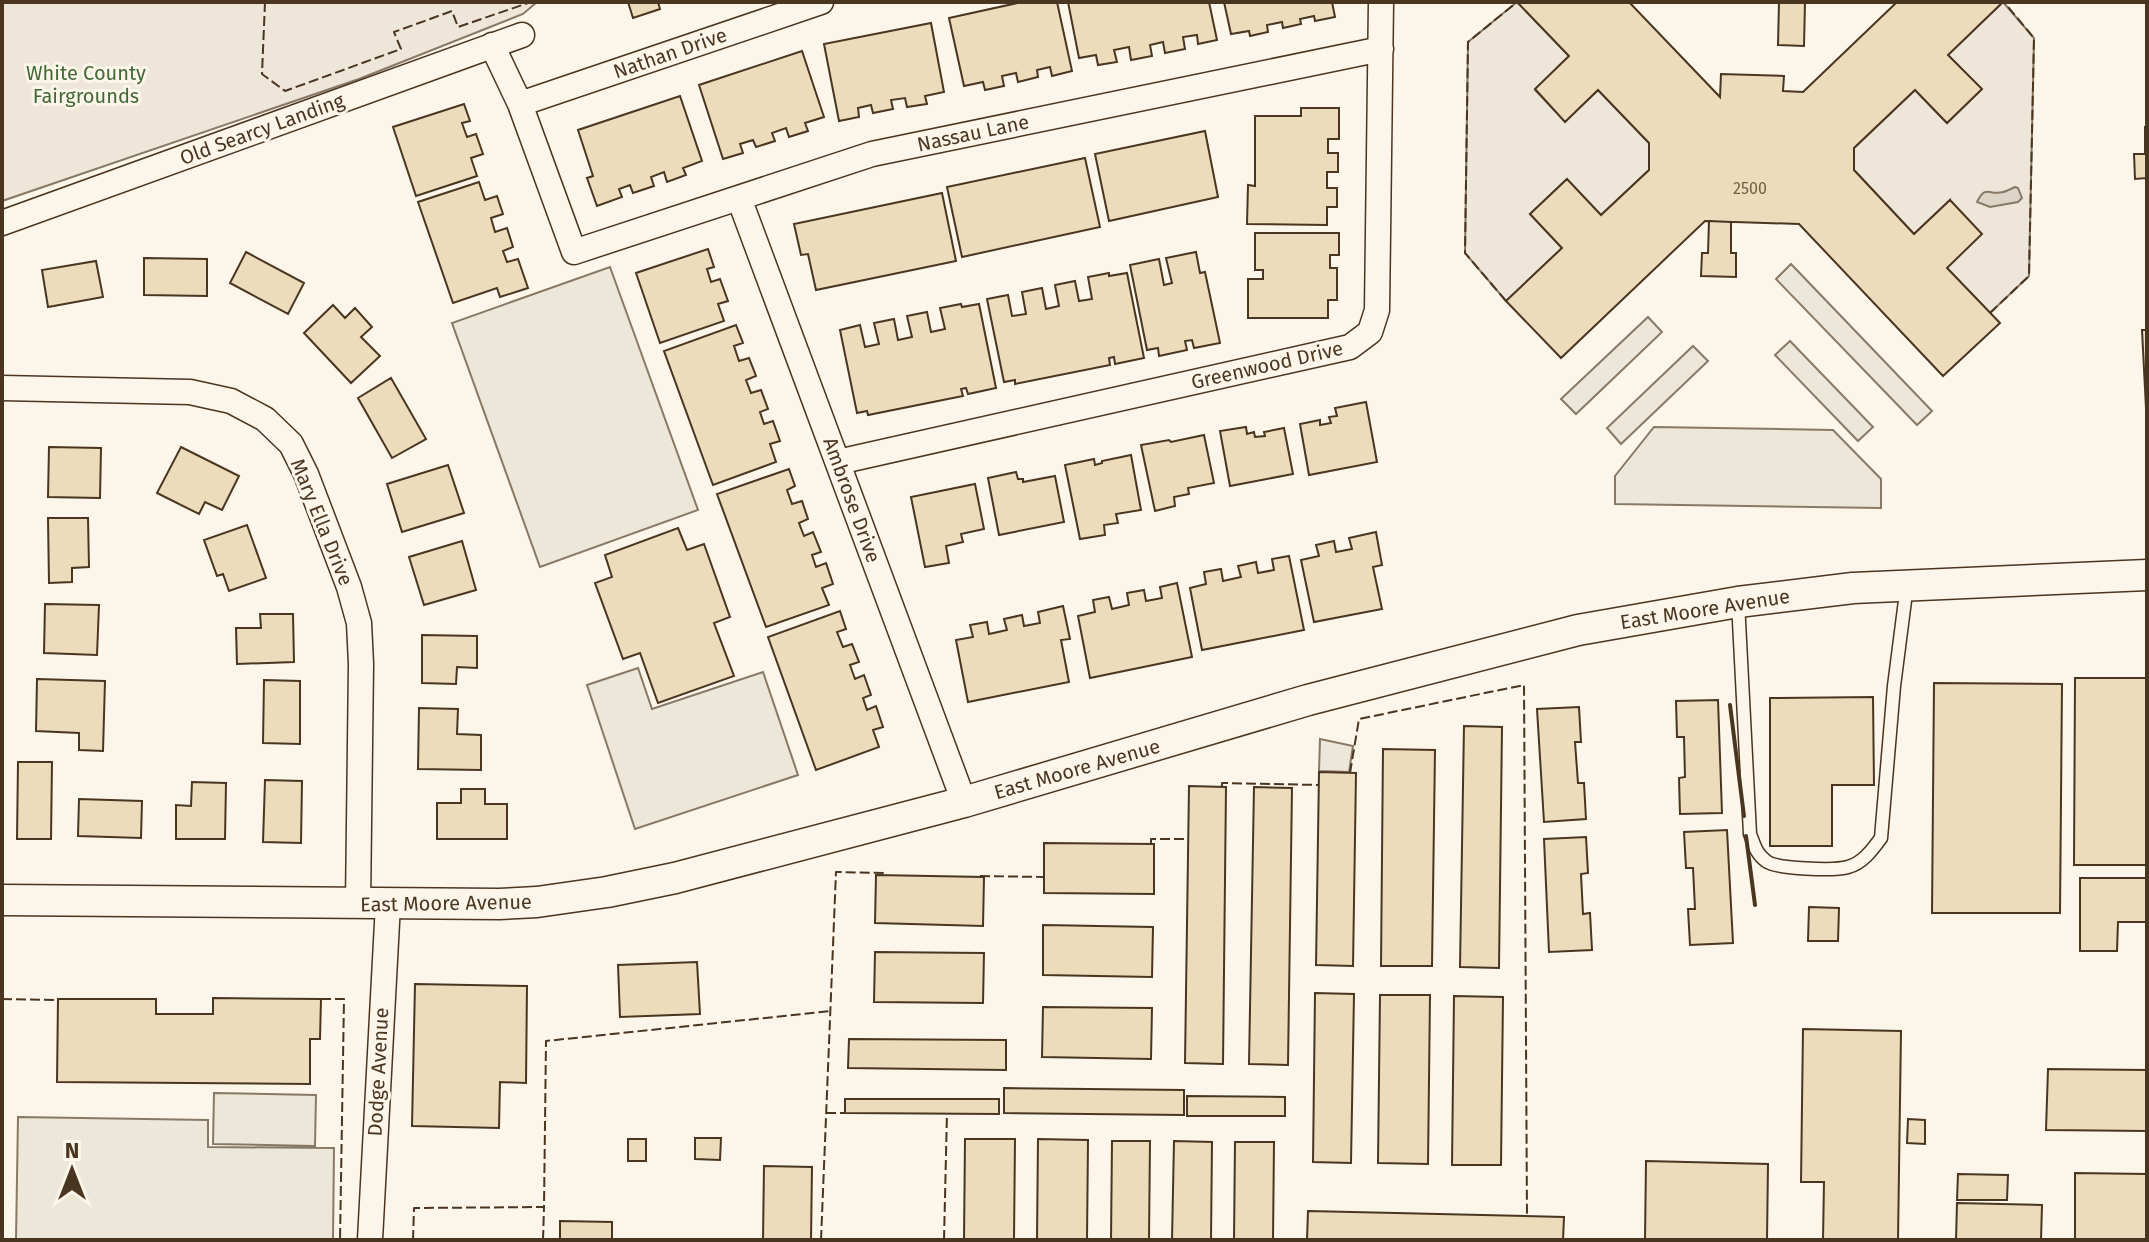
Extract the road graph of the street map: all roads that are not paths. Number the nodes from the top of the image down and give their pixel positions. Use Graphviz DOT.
graph roads {
  1 [pos="821,2"];
  2 [pos="1381,2"];
  3 [pos="522,35"];
  4 [pos="492,45"];
  5 [pos="1381,49"];
  6 [pos="520,104"];
  7 [pos="739,198"];
  8 [pos="2,223"];
  9 [pos="2,388"];
  10 [pos="838,462"];
  11 [pos="2147,575"];
  12 [pos="1907,585"];
  13 [pos="1738,602"];
  14 [pos="964,802"];
  15 [pos="2,900"];
  16 [pos="358,904"];
  17 [pos="388,904"];
  18 [pos="370,1240"];
  1 -- 6 [label="street, Nathan Drive"];
  2 -- 5 [label="street, Greenwood Drive"];
  3 -- 4 [label="street, Old Searcy Landing"];
  4 -- 6 [label="street"];
  4 -- 8 [label="street, Old Searcy Landing"];
  5 -- 7 [label="street, Nassau Lane"];
  5 -- 10 [label="street, Greenwood Drive"];
  6 -- 7 [label="street, Nassau Lane"];
  7 -- 10 [label="street, Ambrose Drive"];
  9 -- 16 [label="street, Mary Ella Drive"];
  10 -- 14 [label="street, Ambrose Drive"];
  11 -- 12 [label="street, East Moore Avenue"];
  12 -- 13 [label="street, East Moore Avenue"];
  12 -- 13 [label="lane"];
  13 -- 14 [label="street, East Moore Avenue"];
  14 -- 17 [label="street, East Moore Avenue"];
  15 -- 16 [label="street, East Moore Avenue"];
  16 -- 17 [label="street, East Moore Avenue"];
  17 -- 18 [label="street, Dodge Avenue"];
}
